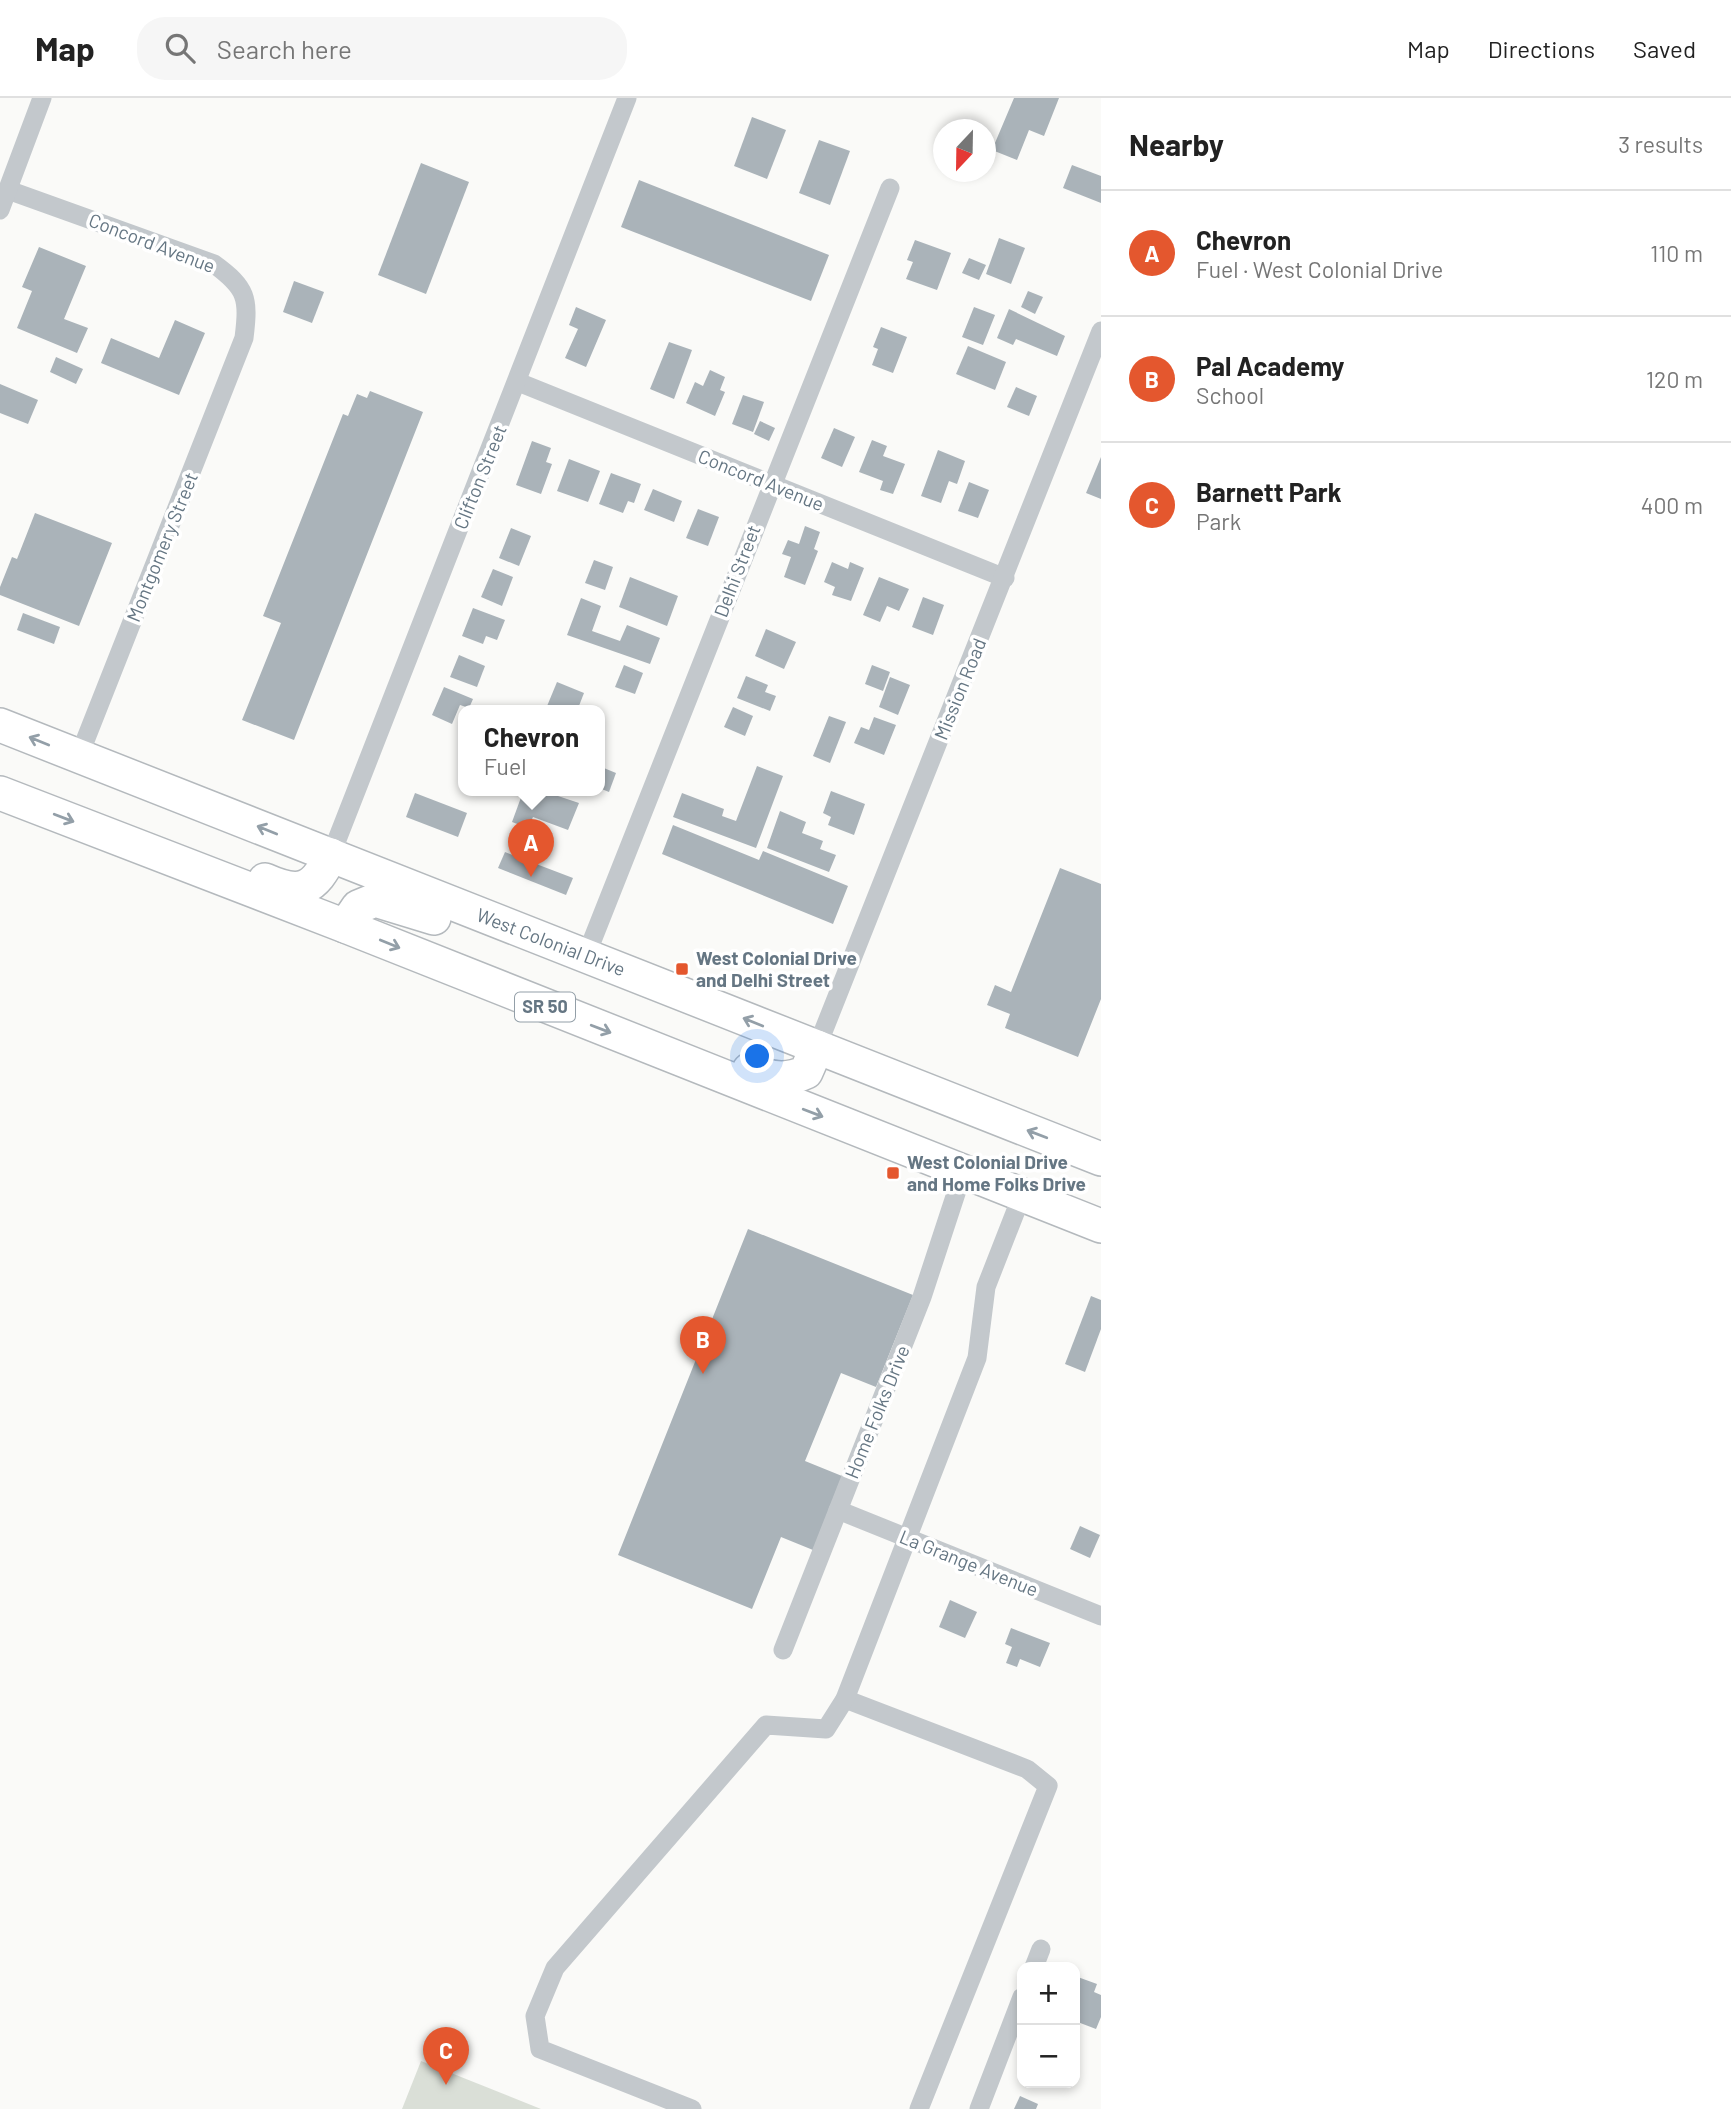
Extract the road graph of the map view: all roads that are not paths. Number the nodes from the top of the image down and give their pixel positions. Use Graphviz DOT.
graph roads {
  1 [pos="627,98"];
  2 [pos="42,102"];
  3 [pos="890,188"];
  4 [pos="8,190"];
  5 [pos="0,210"];
  6 [pos="1101,331"];
  7 [pos="244,338"];
  8 [pos="518,382"];
  9 [pos="771,484"];
  10 [pos="1005,578"];
  11 [pos="0,725"];
  12 [pos="79,757"];
  13 [pos="0,793"];
  14 [pos="331,856"];
  15 [pos="173,860"];
  16 [pos="473,911"];
  17 [pos="345,926"];
  18 [pos="586,956"];
  19 [pos="817,1047"];
  20 [pos="652,1049"];
  21 [pos="1101,1159"];
  22 [pos="964,1172"];
  23 [pos="1023,1195"];
  24 [pos="1101,1226"];
  25 [pos="838,1510"];
  26 [pos="907,1538"];
  27 [pos="1101,1616"];
  28 [pos="783,1650"];
  29 [pos="845,1699"];
  30 [pos="1017,2010"];
  31 [pos="692,2109"];
  32 [pos="919,2109"];
  33 [pos="979,2109"];
  1 -- 8 [label="street, Clifton Street"];
  2 -- 4 [label="street"];
  3 -- 9 [label="street, Delhi Street"];
  4 -- 5 [label="street"];
  4 -- 7 [label="street, Concord Avenue"];
  6 -- 10 [label="street, Mission Road"];
  7 -- 12 [label="street, Montgomery Street"];
  8 -- 9 [label="street, Concord Avenue"];
  8 -- 14 [label="street, Clifton Street"];
  9 -- 10 [label="street, Concord Avenue"];
  9 -- 18 [label="street, Delhi Street"];
  10 -- 19 [label="street, Mission Road"];
  12 -- 11 [label="highway, West Colonial Drive, one-way"];
  14 -- 12 [label="highway, West Colonial Drive, one-way"];
  13 -- 15 [label="highway, SR 50, one-way"];
  14 -- 15 [label="highway"];
  14 -- 16 [label="highway, West Colonial Drive"];
  15 -- 17 [label="highway, SR 50"];
  16 -- 17 [label="highway"];
  16 -- 18 [label="highway, West Colonial Drive"];
  17 -- 20 [label="highway, SR 50, one-way"];
  19 -- 18 [label="highway, West Colonial Drive, one-way"];
  19 -- 20 [label="highway"];
  21 -- 19 [label="highway, West Colonial Drive, one-way"];
  20 -- 22 [label="highway, SR 50, one-way"];
  22 -- 23 [label="highway, SR 50"];
  22 -- 25 [label="street, Home Folks Drive"];
  23 -- 24 [label="highway, SR 50"];
  23 -- 26 [label="street"];
  25 -- 26 [label="street, La Grange Avenue"];
  25 -- 28 [label="street, Home Folks Drive"];
  26 -- 27 [label="street, La Grange Avenue"];
  26 -- 29 [label="street"];
  29 -- 31 [label="street"];
  29 -- 32 [label="street"];
  30 -- 33 [label="street"];
}
